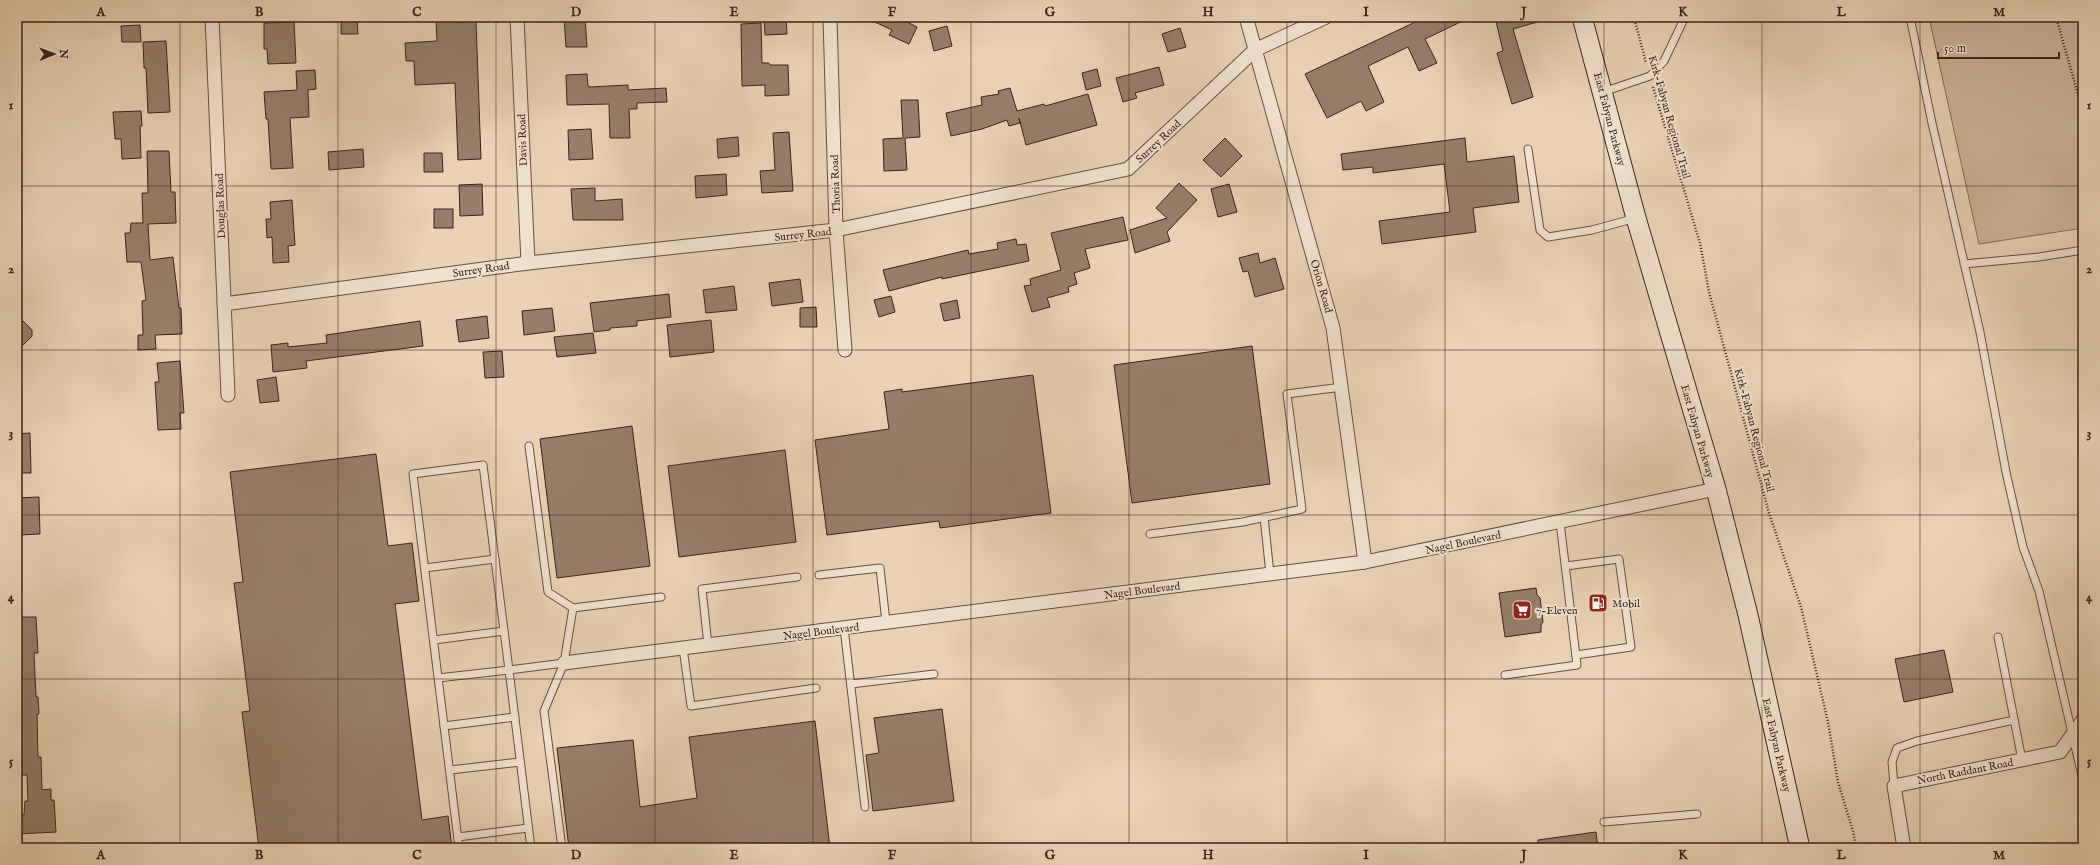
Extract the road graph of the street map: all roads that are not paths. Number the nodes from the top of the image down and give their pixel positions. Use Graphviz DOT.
graph roads {
  1 [pos="212,17"];
  2 [pos="517,17"];
  3 [pos="830,17"];
  4 [pos="1246,17"];
  5 [pos="1326,17"];
  6 [pos="1582,17"];
  7 [pos="1685,17"];
  8 [pos="1910,17"];
  9 [pos="1255,50"];
  10 [pos="1602,92"];
  11 [pos="1528,149"];
  12 [pos="1636,218"];
  13 [pos="836,230"];
  14 [pos="2083,250"];
  15 [pos="528,263"];
  16 [pos="1964,264"];
  17 [pos="224,304"];
  18 [pos="845,350"];
  19 [pos="1342,387"];
  20 [pos="228,395"];
  21 [pos="529,446"];
  22 [pos="1716,489"];
  23 [pos="1264,518"];
  24 [pos="1560,522"];
  25 [pos="1150,534"];
  26 [pos="495,559"];
  27 [pos="1365,562"];
  28 [pos="1566,566"];
  29 [pos="425,568"];
  30 [pos="1270,574"];
  31 [pos="819,575"];
  32 [pos="797,577"];
  33 [pos="661,597"];
  34 [pos="573,608"];
  35 [pos="886,622"];
  36 [pos="844,628"];
  37 [pos="504,632"];
  38 [pos="1998,637"];
  39 [pos="434,640"];
  40 [pos="708,645"];
  41 [pos="683,648"];
  42 [pos="1576,655"];
  43 [pos="564,663"];
  44 [pos="509,670"];
  45 [pos="934,674"];
  46 [pos="1505,675"];
  47 [pos="438,678"];
  48 [pos="851,684"];
  49 [pos="816,688"];
  50 [pos="515,717"];
  51 [pos="2014,720"];
  52 [pos="2083,720"];
  53 [pos="444,726"];
  54 [pos="2073,734"];
  55 [pos="2022,760"];
  56 [pos="520,762"];
  57 [pos="450,770"];
  58 [pos="2083,780"];
  59 [pos="1894,786"];
  60 [pos="865,807"];
  61 [pos="1697,814"];
  62 [pos="1604,822"];
  63 [pos="528,828"];
  64 [pos="458,837"];
  65 [pos="459,848"];
  66 [pos="531,848"];
  67 [pos="562,848"];
  68 [pos="1800,848"];
  69 [pos="1904,848"];
  1 -- 17 [label="street, Douglas Road"];
  2 -- 15 [label="street, Davis Road"];
  3 -- 13 [label="street, Thoria Road"];
  4 -- 9 [label="street, Orion Road"];
  5 -- 9 [label="street, Surrey Road"];
  6 -- 10 [label="main road, East Fabyan Parkway"];
  7 -- 10 [label="lane"];
  8 -- 16 [label="lane"];
  9 -- 13 [label="street, Surrey Road"];
  9 -- 19 [label="street, Orion Road"];
  10 -- 12 [label="main road, East Fabyan Parkway"];
  11 -- 12 [label="lane"];
  12 -- 22 [label="main road, East Fabyan Parkway"];
  13 -- 15 [label="street, Surrey Road"];
  13 -- 18 [label="street, Thoria Road"];
  14 -- 16 [label="lane"];
  15 -- 17 [label="street, Surrey Road"];
  16 -- 54 [label="lane"];
  17 -- 20 [label="street, Douglas Road"];
  19 -- 23 [label="lane"];
  19 -- 27 [label="street, Orion Road"];
  21 -- 34 [label="lane"];
  22 -- 24 [label="street, Nagel Boulevard"];
  22 -- 68 [label="main road, East Fabyan Parkway"];
  23 -- 25 [label="lane"];
  23 -- 30 [label="lane"];
  24 -- 27 [label="street, Nagel Boulevard"];
  24 -- 28 [label="lane"];
  26 -- 29 [label="lane"];
  26 -- 29 [label="lane"];
  26 -- 37 [label="lane"];
  27 -- 30 [label="street, Nagel Boulevard"];
  28 -- 42 [label="lane"];
  28 -- 42 [label="lane"];
  29 -- 39 [label="lane"];
  30 -- 35 [label="street, Nagel Boulevard"];
  31 -- 35 [label="lane"];
  32 -- 40 [label="lane"];
  33 -- 34 [label="lane"];
  34 -- 43 [label="lane"];
  35 -- 36 [label="street, Nagel Boulevard"];
  36 -- 40 [label="street, Nagel Boulevard"];
  36 -- 48 [label="lane"];
  37 -- 39 [label="lane"];
  37 -- 44 [label="lane"];
  38 -- 51 [label="lane"];
  39 -- 47 [label="lane"];
  40 -- 41 [label="street, Nagel Boulevard"];
  41 -- 43 [label="street, Nagel Boulevard"];
  41 -- 49 [label="lane"];
  42 -- 46 [label="lane"];
  43 -- 44 [label="lane"];
  43 -- 67 [label="lane"];
  44 -- 47 [label="lane"];
  44 -- 50 [label="lane"];
  45 -- 48 [label="lane"];
  47 -- 53 [label="lane"];
  48 -- 60 [label="lane"];
  50 -- 53 [label="lane"];
  50 -- 56 [label="lane"];
  51 -- 55 [label="lane"];
  51 -- 59 [label="lane"];
  52 -- 54 [label="street, North Raddant Road"];
  53 -- 57 [label="lane"];
  54 -- 55 [label="street, North Raddant Road"];
  54 -- 58 [label="lane"];
  55 -- 59 [label="street, North Raddant Road"];
  56 -- 57 [label="lane"];
  56 -- 63 [label="lane"];
  57 -- 64 [label="lane"];
  59 -- 69 [label="street"];
  61 -- 62 [label="lane"];
  63 -- 64 [label="lane"];
  63 -- 66 [label="lane"];
  64 -- 65 [label="lane"];
}
